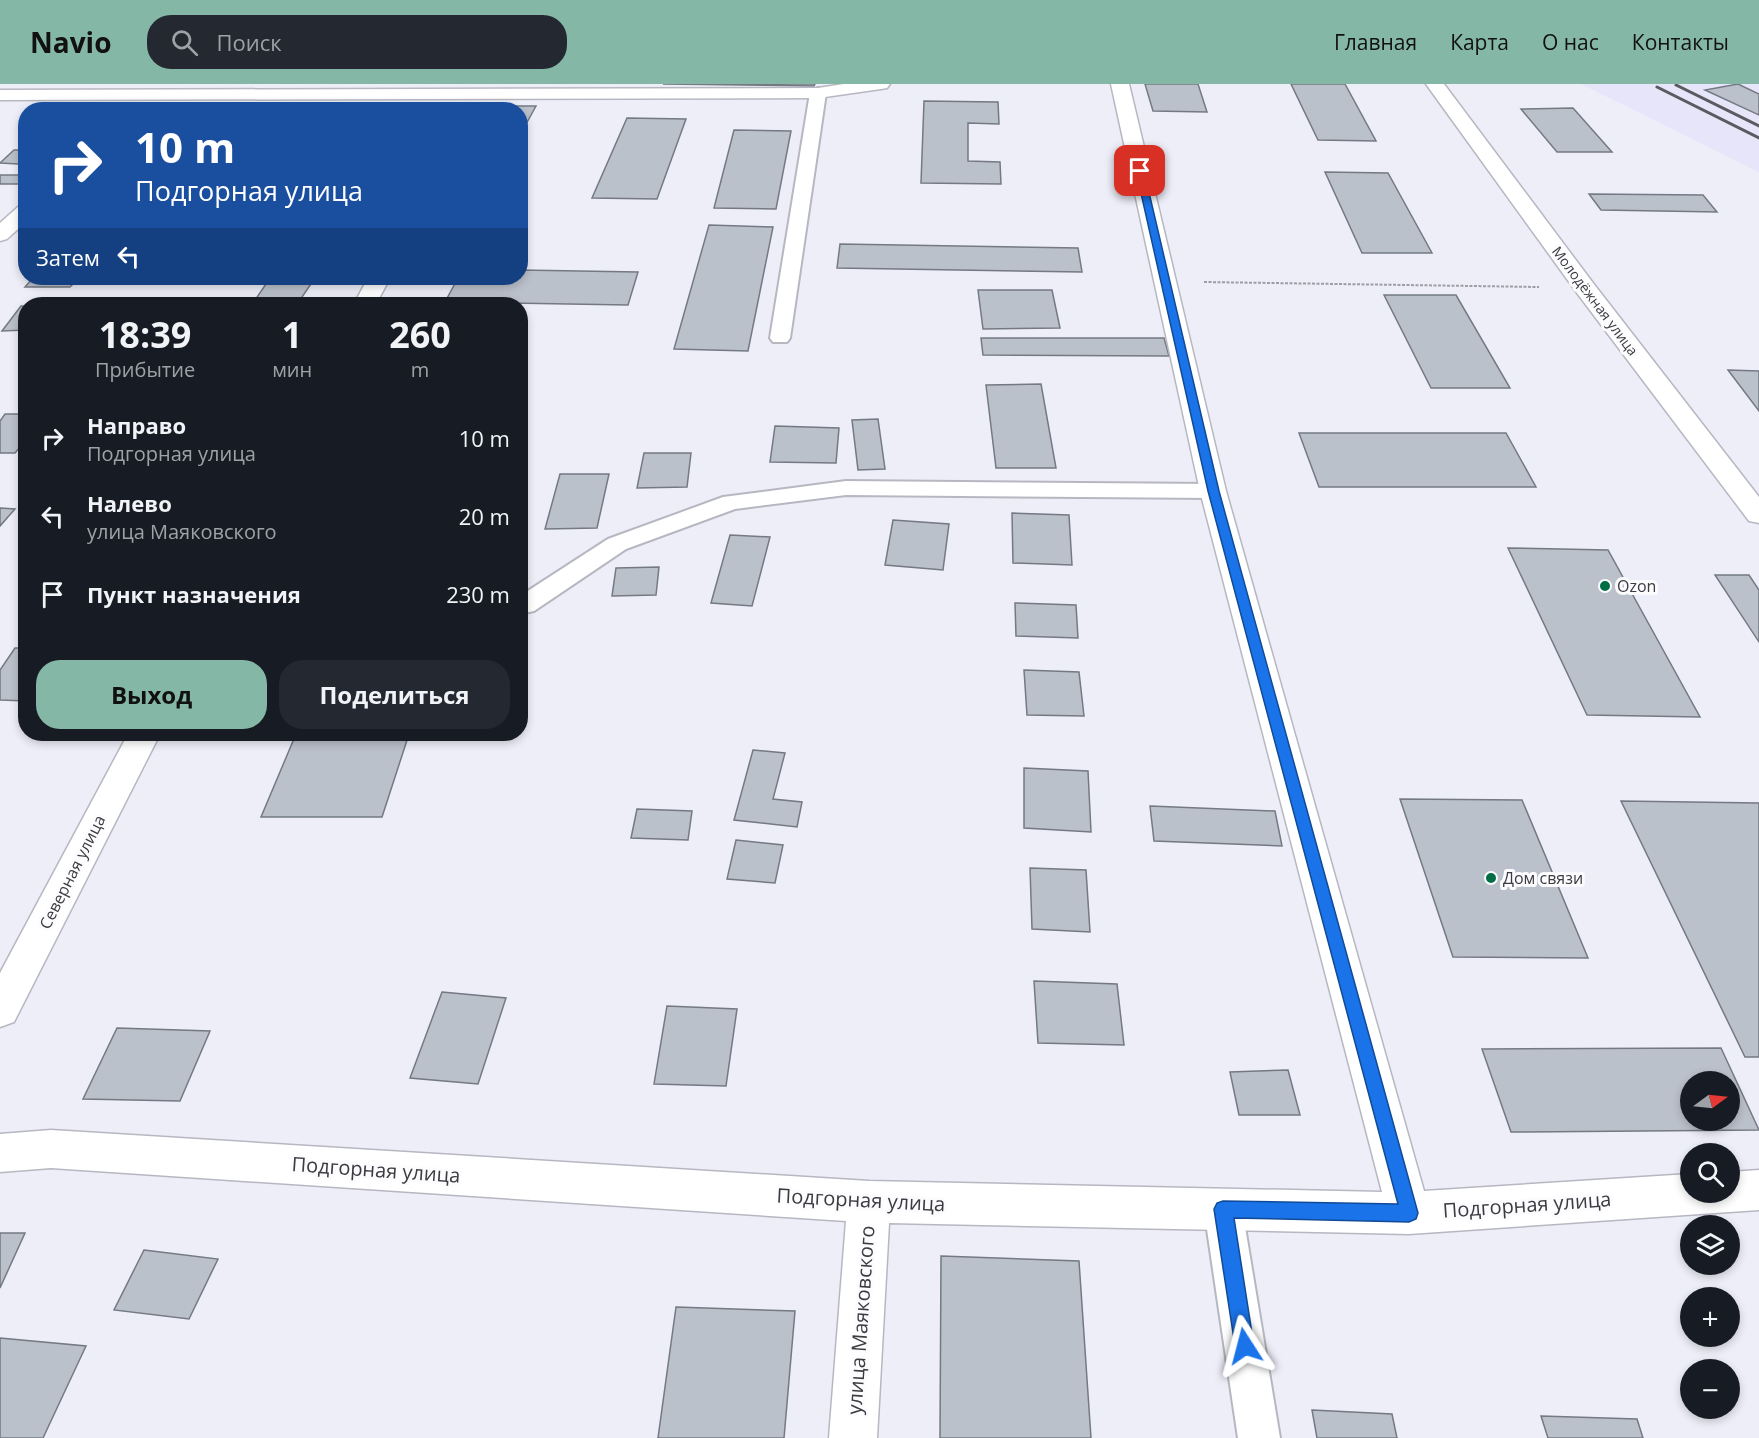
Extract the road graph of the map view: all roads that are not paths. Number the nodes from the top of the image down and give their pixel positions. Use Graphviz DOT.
graph roads {
  1 [pos="494,84"];
  2 [pos="881,84"];
  3 [pos="1120,84"];
  4 [pos="1435,84"];
  5 [pos="134,90"];
  6 [pos="818,93"];
  7 [pos="0,95"];
  8 [pos="123,102"];
  9 [pos="470,102"];
  10 [pos="18,218"];
  11 [pos="0,235"];
  12 [pos="780,338"];
  13 [pos="1213,491"];
  14 [pos="1759,515"];
  15 [pos="528,603"];
  16 [pos="140,741"];
  17 [pos="0,1010"];
  18 [pos="0,1153"];
  19 [pos="1759,1190"];
  20 [pos="1740,1191"];
  21 [pos="1680,1195"];
  22 [pos="869,1202"];
  23 [pos="1223,1209"];
  24 [pos="1409,1213"];
  25 [pos="853,1438"];
  26 [pos="1259,1438"];
  1 -- 9 [label="street"];
  2 -- 6 [label="street"];
  3 -- 13 [label="street"];
  4 -- 14 [label="street, Молодёжная улица"];
  5 -- 7 [label="street"];
  5 -- 8 [label="street"];
  5 -- 9 [label="street"];
  6 -- 9 [label="street"];
  6 -- 12 [label="lane"];
  10 -- 11 [label="street"];
  13 -- 15 [label="lane"];
  13 -- 24 [label="street"];
  16 -- 17 [label="street, Северная улица"];
  18 -- 22 [label="street, Подгорная улица"];
  19 -- 20 [label="street"];
  21 -- 24 [label="street, Подгорная улица"];
  22 -- 23 [label="street, Подгорная улица"];
  22 -- 25 [label="street, улица Маяковского"];
  23 -- 24 [label="street, Подгорная улица"];
  23 -- 26 [label="lane"];
}
